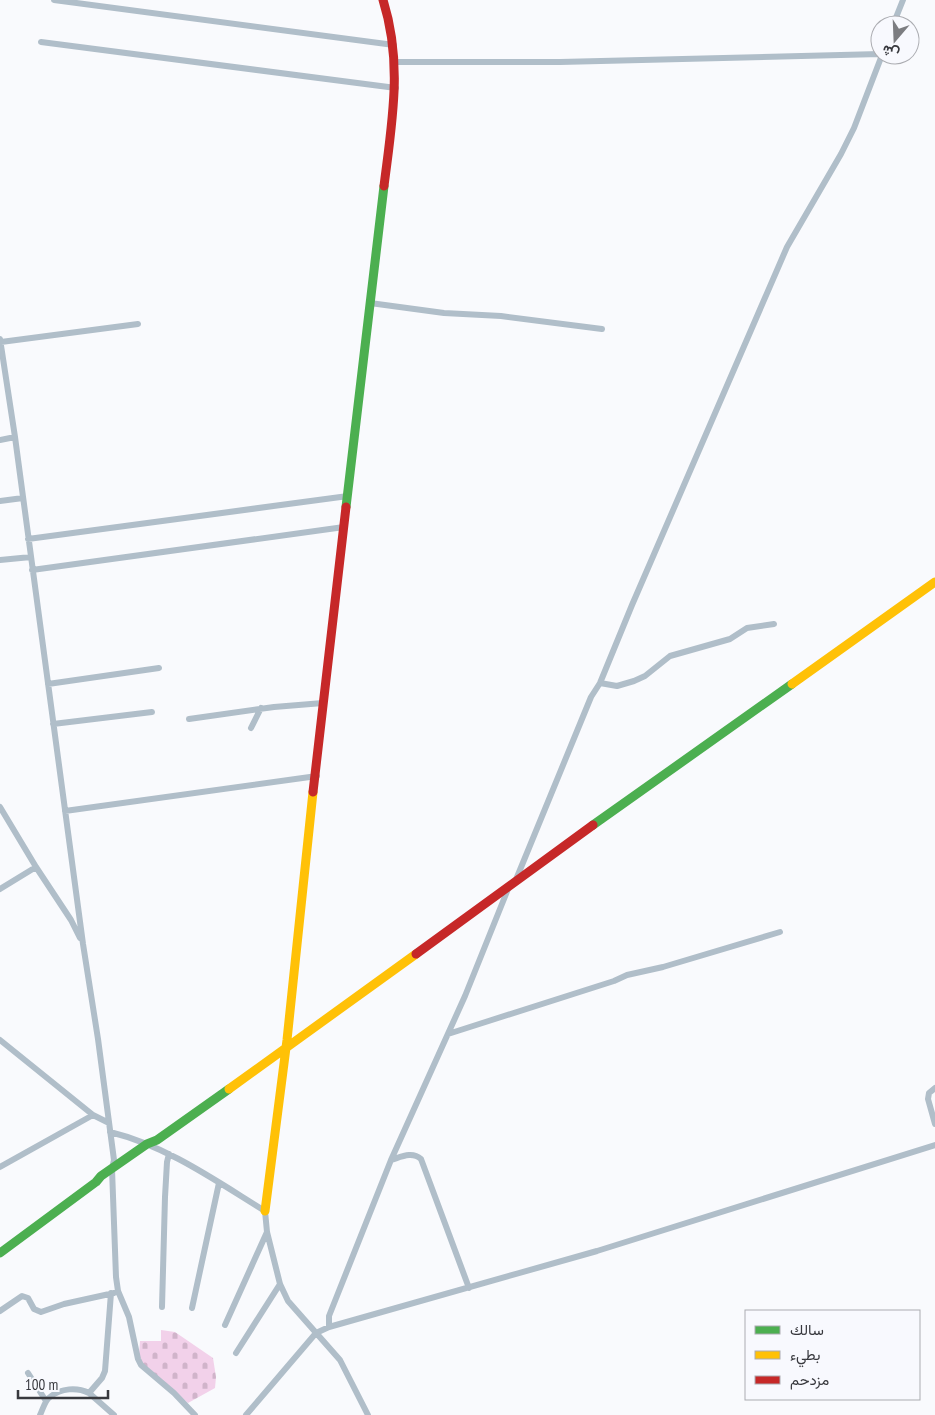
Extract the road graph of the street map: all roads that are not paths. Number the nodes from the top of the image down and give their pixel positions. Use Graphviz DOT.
graph roads {
  1 [pos="54,0"];
  2 [pos="383,0"];
  3 [pos="903,0"];
  4 [pos="897,15"];
  5 [pos="41,42"];
  6 [pos="394,45"];
  7 [pos="870,55"];
  8 [pos="396,62"];
  9 [pos="877,65"];
  10 [pos="396,88"];
  11 [pos="370,303"];
  12 [pos="138,324"];
  13 [pos="602,329"];
  14 [pos="0,341"];
  15 [pos="15,437"];
  16 [pos="0,440"];
  17 [pos="348,496"];
  18 [pos="23,498"];
  19 [pos="0,501"];
  20 [pos="344,527"];
  21 [pos="28,539"];
  22 [pos="30,557"];
  23 [pos="0,560"];
  24 [pos="32,570"];
  25 [pos="935,582"];
  26 [pos="774,624"];
  27 [pos="159,668"];
  28 [pos="600,683"];
  29 [pos="48,684"];
  30 [pos="323,703"];
  31 [pos="261,708"];
  32 [pos="152,712"];
  33 [pos="189,719"];
  34 [pos="53,724"];
  35 [pos="251,728"];
  36 [pos="317,776"];
  37 [pos="0,807"];
  38 [pos="65,811"];
  39 [pos="36,867"];
  40 [pos="511,886"];
  41 [pos="0,889"];
  42 [pos="780,932"];
  43 [pos="83,944"];
  44 [pos="448,1034"];
  45 [pos="0,1040"];
  46 [pos="286,1047"];
  47 [pos="935,1088"];
  48 [pos="93,1115"];
  49 [pos="109,1123"];
  50 [pos="935,1124"];
  51 [pos="110,1132"];
  52 [pos="152,1143"];
  53 [pos="935,1145"];
  54 [pos="169,1154"];
  55 [pos="391,1160"];
  56 [pos="0,1167"];
  57 [pos="116,1167"];
  58 [pos="219,1183"];
  59 [pos="265,1211"];
  60 [pos="267,1232"];
  61 [pos="0,1253"];
  62 [pos="280,1284"];
  63 [pos="469,1288"];
  64 [pos="118,1291"];
  65 [pos="111,1294"];
  66 [pos="162,1307"];
  67 [pos="192,1308"];
  68 [pos="0,1311"];
  69 [pos="225,1325"];
  70 [pos="329,1327"];
  71 [pos="316,1333"];
  72 [pos="236,1353"];
  73 [pos="28,1373"];
  74 [pos="89,1393"];
  75 [pos="46,1401"];
  76 [pos="40,1415"];
  77 [pos="114,1415"];
  78 [pos="195,1415"];
  79 [pos="246,1415"];
  80 [pos="368,1415"];
  1 -- 6 [label="street"];
  2 -- 6 [label="street"];
  3 -- 4 [label="street"];
  5 -- 10 [label="street"];
  6 -- 8 [label="street"];
  7 -- 8 [label="street"];
  8 -- 10 [label="street"];
  9 -- 28 [label="street"];
  10 -- 11 [label="street"];
  11 -- 13 [label="street"];
  11 -- 17 [label="street"];
  12 -- 14 [label="street"];
  14 -- 15 [label="street"];
  15 -- 16 [label="street"];
  15 -- 18 [label="street"];
  17 -- 20 [label="street"];
  17 -- 21 [label="street"];
  18 -- 19 [label="street"];
  18 -- 21 [label="street"];
  20 -- 24 [label="street"];
  20 -- 30 [label="street"];
  21 -- 22 [label="street"];
  22 -- 23 [label="street"];
  22 -- 24 [label="street"];
  24 -- 29 [label="street"];
  25 -- 40 [label="street"];
  26 -- 28 [label="street"];
  27 -- 29 [label="street"];
  28 -- 40 [label="street"];
  29 -- 34 [label="street"];
  30 -- 31 [label="street"];
  30 -- 36 [label="street"];
  31 -- 33 [label="street"];
  31 -- 35 [label="street"];
  32 -- 34 [label="street"];
  34 -- 38 [label="street"];
  36 -- 38 [label="street"];
  36 -- 46 [label="street"];
  37 -- 39 [label="street"];
  38 -- 43 [label="street"];
  39 -- 41 [label="street"];
  39 -- 43 [label="street"];
  40 -- 44 [label="street"];
  40 -- 46 [label="street"];
  42 -- 44 [label="street"];
  43 -- 49 [label="street"];
  44 -- 55 [label="street"];
  45 -- 48 [label="street"];
  46 -- 52 [label="street"];
  46 -- 59 [label="street"];
  47 -- 50 [label="street"];
  48 -- 49 [label="street"];
  48 -- 56 [label="street"];
  49 -- 51 [label="street"];
  51 -- 52 [label="street"];
  51 -- 57 [label="street"];
  52 -- 54 [label="street"];
  52 -- 57 [label="street"];
  53 -- 63 [label="street"];
  54 -- 58 [label="street"];
  54 -- 66 [label="street"];
  55 -- 63 [label="street"];
  55 -- 70 [label="street"];
  57 -- 61 [label="street"];
  57 -- 64 [label="street"];
  58 -- 59 [label="street"];
  58 -- 67 [label="street"];
  59 -- 60 [label="street"];
  60 -- 62 [label="street"];
  60 -- 69 [label="street"];
  62 -- 71 [label="street"];
  62 -- 72 [label="street"];
  63 -- 70 [label="street"];
  64 -- 65 [label="street"];
  64 -- 78 [label="street"];
  65 -- 68 [label="street"];
  65 -- 74 [label="street"];
  70 -- 71 [label="street"];
  71 -- 79 [label="street"];
  71 -- 80 [label="street"];
  73 -- 75 [label="street"];
  74 -- 75 [label="street"];
  74 -- 77 [label="street"];
  75 -- 76 [label="street"];
}
